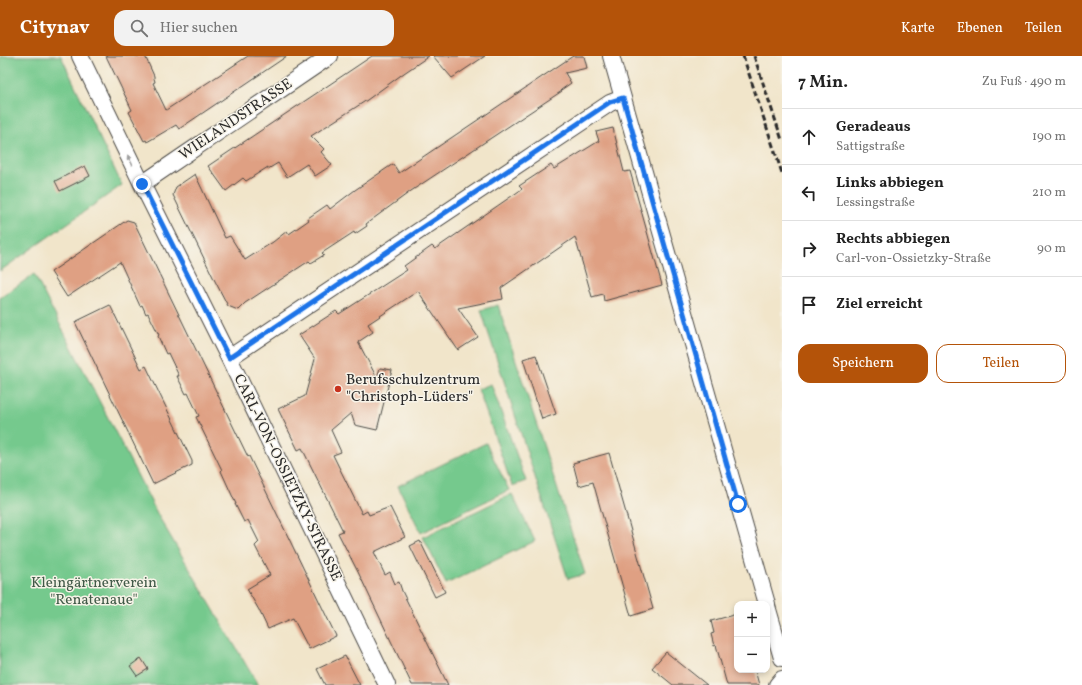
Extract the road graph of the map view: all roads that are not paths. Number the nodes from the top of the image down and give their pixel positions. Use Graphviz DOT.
graph roads {
  1 [pos="80,56"];
  2 [pos="330,56"];
  3 [pos="611,56"];
  4 [pos="623,98"];
  5 [pos="142,184"];
  6 [pos="229,358"];
  7 [pos="766,601"];
  8 [pos="770,616"];
  9 [pos="782,658"];
  10 [pos="782,679"];
  11 [pos="387,685"];
  12 [pos="777,685"];
  5 -- 1 [label="street, CARL-VON-OSSIETZKY-STRASSE, one-way"];
  2 -- 5 [label="street, WIELANDSTRASSE"];
  3 -- 4 [label="street"];
  4 -- 6 [label="street"];
  4 -- 7 [label="street"];
  5 -- 6 [label="street, CARL-VON-OSSIETZKY-STRASSE"];
  6 -- 11 [label="street, CARL-VON-OSSIETZKY-STRASSE"];
  8 -- 9 [label="street"];
  10 -- 12 [label="street"];
}
